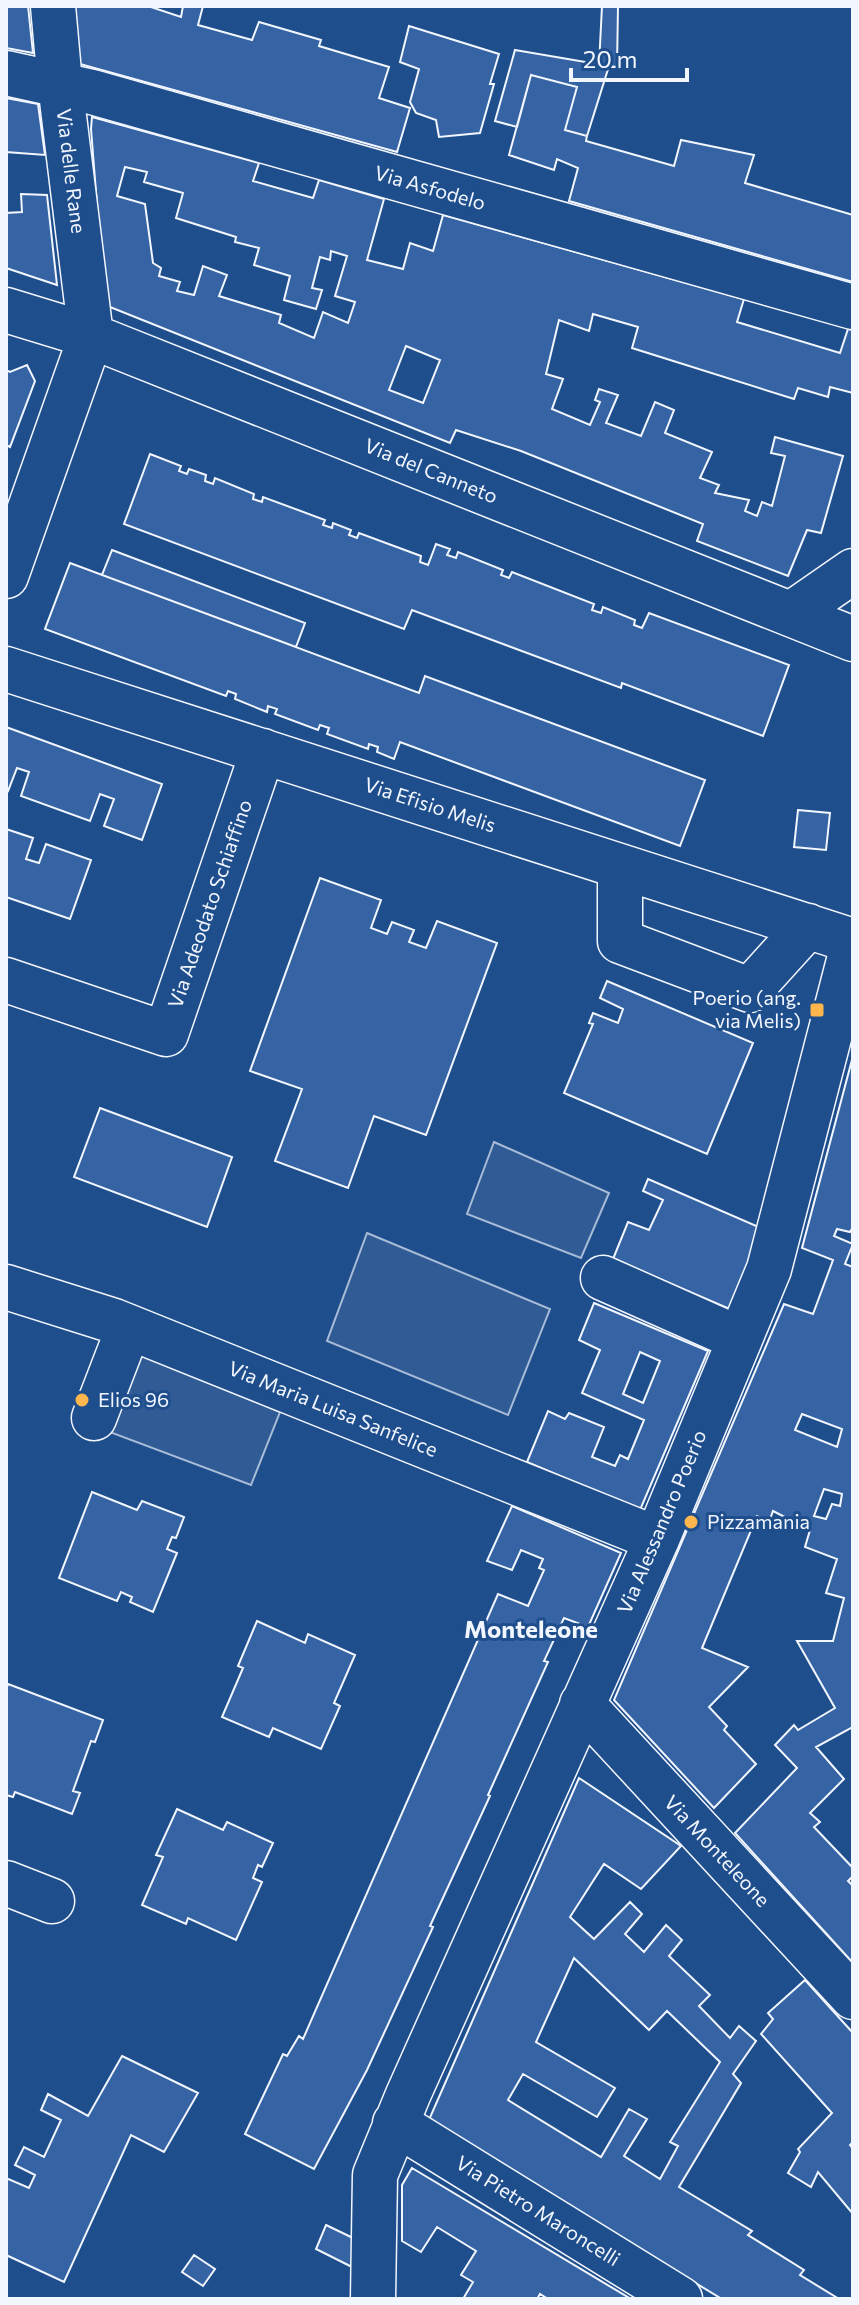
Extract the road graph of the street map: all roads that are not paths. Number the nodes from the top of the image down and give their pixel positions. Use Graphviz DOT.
graph roads {
  1 [pos="53,6"];
  2 [pos="6,73"];
  3 [pos="60,84"];
  4 [pos="853,307"];
  5 [pos="6,310"];
  6 [pos="91,336"];
  7 [pos="853,571"];
  8 [pos="6,576"];
  9 [pos="791,614"];
  10 [pos="853,639"];
  11 [pos="6,669"];
  12 [pos="263,751"];
  13 [pos="620,866"];
  14 [pos="808,926"];
  15 [pos="853,943"];
  16 [pos="6,980"];
  17 [pos="603,1278"];
  18 [pos="6,1287"];
  19 [pos="129,1327"];
  20 [pos="740,1339"];
  21 [pos="94,1418"];
  22 [pos="657,1539"];
  23 [pos="582,1704"];
  24 [pos="6,1883"];
  25 [pos="52,1901"];
  26 [pos="853,1997"];
  27 [pos="395,2123"];
  28 [pos="373,2299"];
  29 [pos="680,2299"];
  1 -- 3 [label="street, Via delle Rane"];
  2 -- 3 [label="street, Via Asfodelo"];
  3 -- 4 [label="street, Via Asfodelo"];
  3 -- 6 [label="street, Via delle Rane"];
  5 -- 6 [label="street, Via del Canneto"];
  6 -- 8 [label="street"];
  6 -- 9 [label="street, Via del Canneto"];
  7 -- 9 [label="street"];
  9 -- 10 [label="street, Via del Canneto"];
  11 -- 12 [label="street, Via Efisio Melis"];
  12 -- 13 [label="street, Via Efisio Melis"];
  12 -- 16 [label="street, Via Adeodato Schiaffino"];
  13 -- 14 [label="street, Via Efisio Melis"];
  13 -- 14 [label="street"];
  14 -- 15 [label="street, Via Efisio Melis"];
  15 -- 20 [label="street, Via Alessandro Poerio"];
  17 -- 20 [label="street"];
  18 -- 19 [label="street, Via Maria Luisa Sanfelice"];
  19 -- 21 [label="street"];
  19 -- 22 [label="street, Via Maria Luisa Sanfelice"];
  20 -- 22 [label="street, Via Alessandro Poerio"];
  22 -- 23 [label="street, Via Alessandro Poerio"];
  23 -- 26 [label="street, Via Monteleone"];
  23 -- 27 [label="street, Via Alessandro Poerio"];
  24 -- 25 [label="street"];
  27 -- 28 [label="street, Via Alessandro Poerio"];
  27 -- 29 [label="street, Via Pietro Maroncelli"];
}
